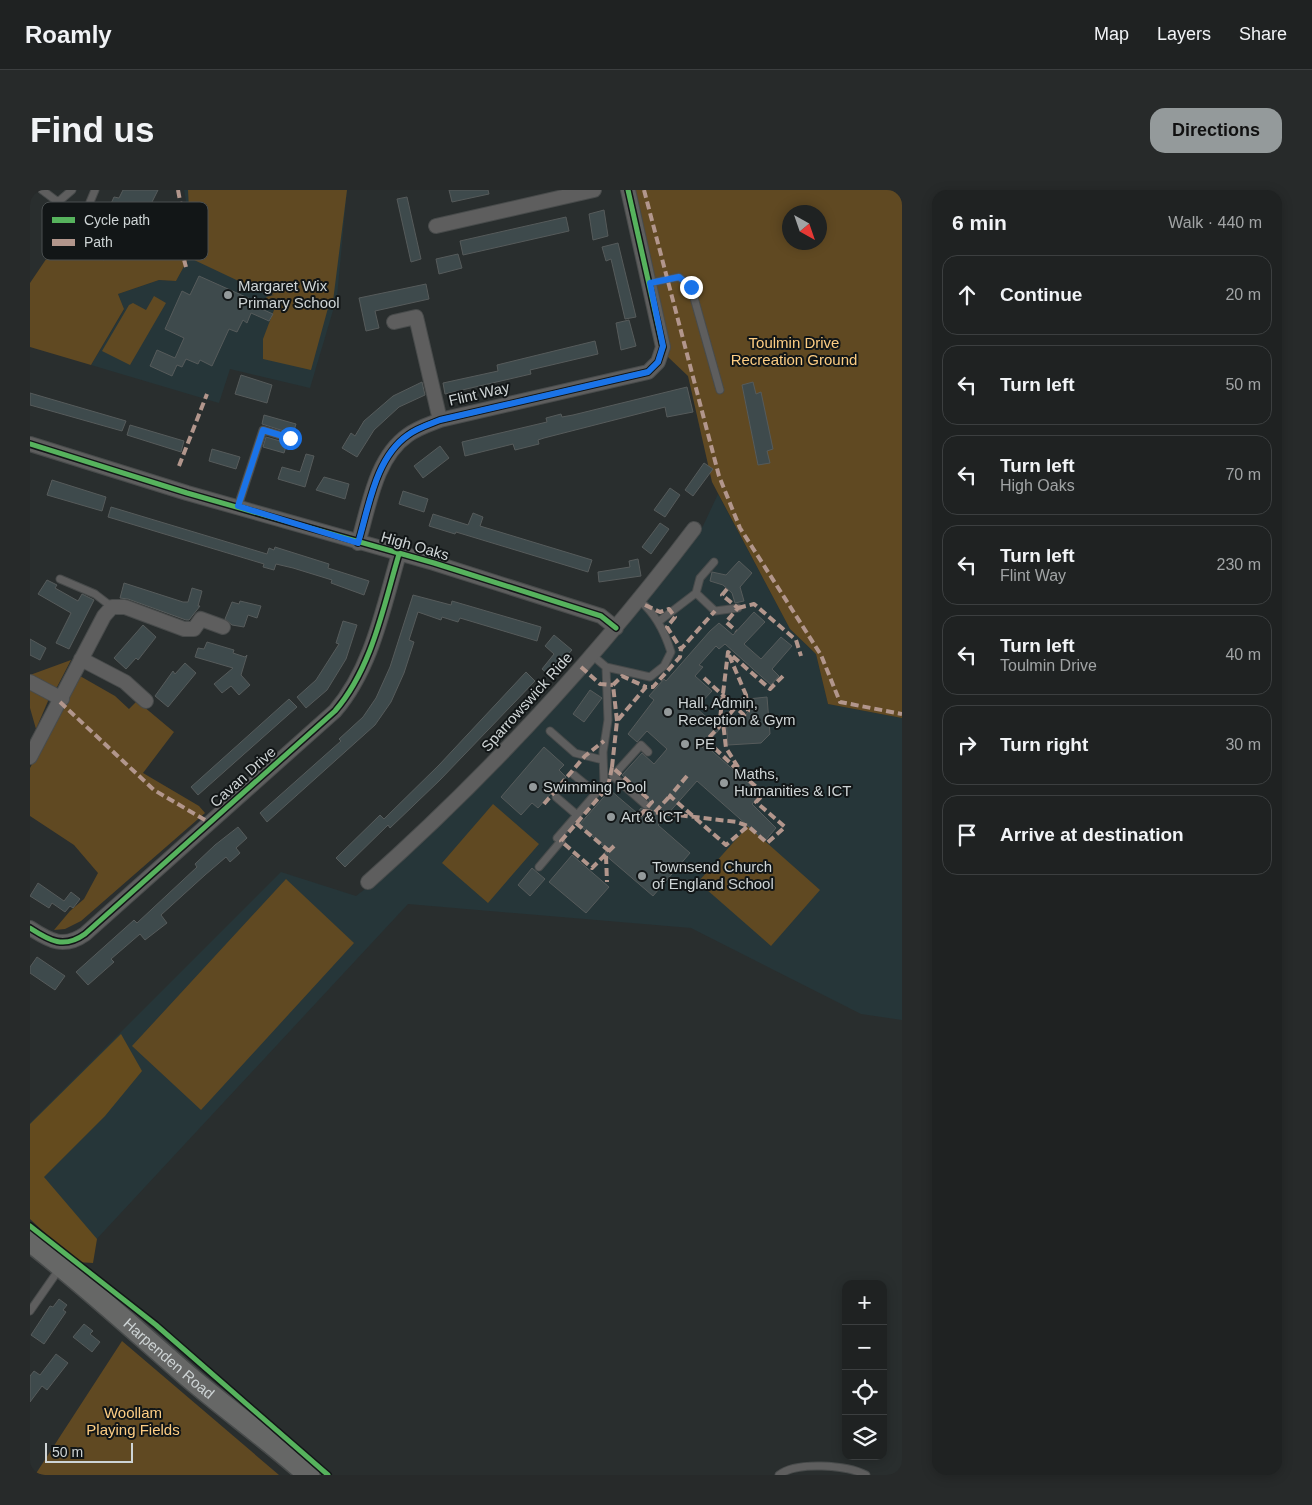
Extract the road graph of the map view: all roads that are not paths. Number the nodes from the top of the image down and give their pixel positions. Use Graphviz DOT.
graph roads {
  1 [pos="42,190"];
  2 [pos="72,190"];
  3 [pos="95,190"];
  4 [pos="594,190"];
  5 [pos="628,190"];
  6 [pos="90,202"];
  7 [pos="436,226"];
  8 [pos="650,283"];
  9 [pos="394,322"];
  10 [pos="720,390"];
  11 [pos="440,420"];
  12 [pos="290,438"];
  13 [pos="30,444"];
  14 [pos="238,506"];
  15 [pos="694,529"];
  16 [pos="358,543"];
  17 [pos="399,554"];
  18 [pos="714,562"];
  19 [pos="60,579"];
  20 [pos="696,593"];
  21 [pos="640,601"];
  22 [pos="112,606"];
  23 [pos="738,608"];
  24 [pos="658,622"];
  25 [pos="223,627"];
  26 [pos="616,628"];
  27 [pos="592,655"];
  28 [pos="81,659"];
  29 [pos="606,667"];
  30 [pos="30,682"];
  31 [pos="62,698"];
  32 [pos="146,701"];
  33 [pos="550,730"];
  34 [pos="648,752"];
  35 [pos="30,757"];
  36 [pos="603,760"];
  37 [pos="574,775"];
  38 [pos="604,776"];
  39 [pos="612,776"];
  40 [pos="596,794"];
  41 [pos="556,797"];
  42 [pos="646,805"];
  43 [pos="577,816"];
  44 [pos="539,867"];
  45 [pos="368,882"];
  46 [pos="30,928"];
  47 [pos="30,1241"];
  48 [pos="62,1266"];
  49 [pos="30,1311"];
  50 [pos="309,1475"];
  51 [pos="779,1475"];
  52 [pos="866,1475"];
  1 -- 2 [label="lane"];
  3 -- 6 [label="lane"];
  4 -- 7 [label="street"];
  5 -- 8 [label="street"];
  8 -- 10 [label="lane"];
  8 -- 11 [label="street, Flint Way"];
  9 -- 11 [label="street"];
  11 -- 16 [label="street, Flint Way"];
  12 -- 14 [label="lane"];
  13 -- 14 [label="street, High Oaks"];
  14 -- 16 [label="street, High Oaks"];
  15 -- 21 [label="street, Sparrowswick Ride"];
  16 -- 17 [label="street, High Oaks"];
  17 -- 26 [label="street, High Oaks"];
  17 -- 46 [label="street, Cavan Drive"];
  18 -- 20 [label="lane"];
  19 -- 22 [label="lane"];
  20 -- 23 [label="lane"];
  20 -- 24 [label="lane"];
  21 -- 24 [label="lane"];
  21 -- 26 [label="street, Sparrowswick Ride"];
  22 -- 25 [label="street"];
  22 -- 28 [label="street"];
  24 -- 29 [label="lane"];
  26 -- 27 [label="street, Sparrowswick Ride"];
  27 -- 29 [label="lane"];
  27 -- 45 [label="street, Sparrowswick Ride"];
  28 -- 31 [label="street"];
  28 -- 32 [label="street"];
  29 -- 36 [label="lane"];
  30 -- 31 [label="street"];
  31 -- 35 [label="street"];
  33 -- 36 [label="lane"];
  34 -- 39 [label="lane"];
  36 -- 38 [label="lane"];
  37 -- 40 [label="lane"];
  38 -- 39 [label="lane"];
  38 -- 40 [label="lane"];
  39 -- 42 [label="lane"];
  40 -- 43 [label="lane"];
  41 -- 43 [label="lane"];
  43 -- 44 [label="lane"];
  47 -- 48 [label="main road, Harpenden Road"];
  48 -- 49 [label="lane"];
  48 -- 50 [label="main road, Harpenden Road"];
  51 -- 52 [label="lane"];
}
